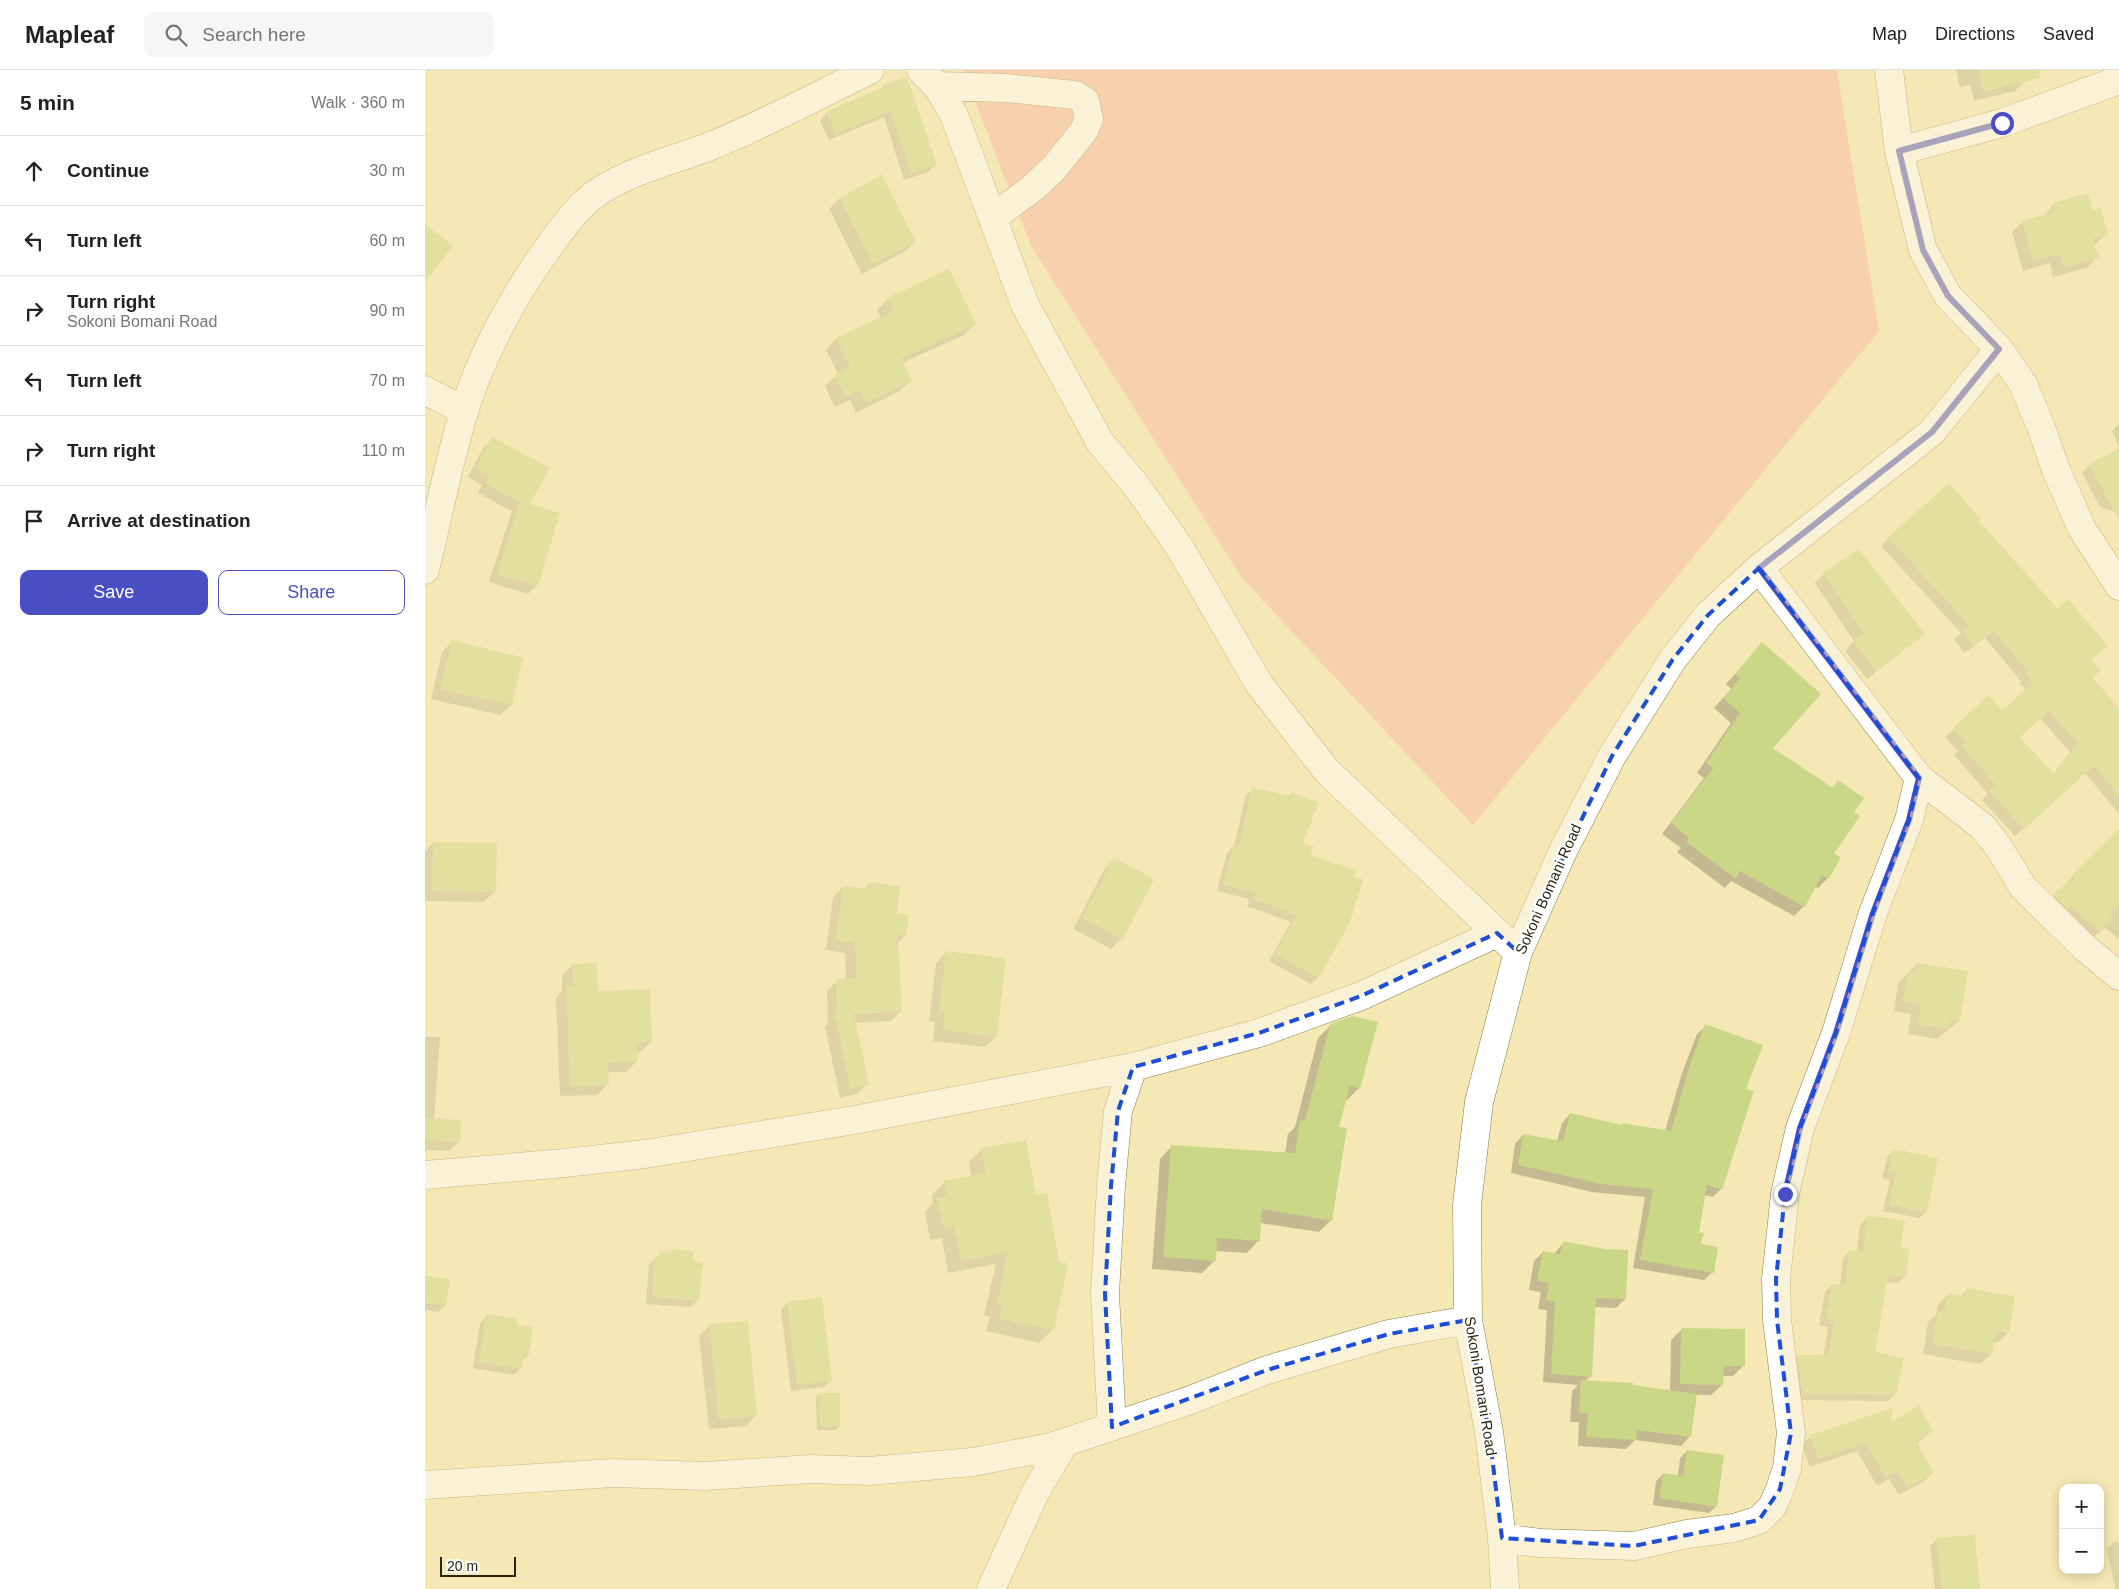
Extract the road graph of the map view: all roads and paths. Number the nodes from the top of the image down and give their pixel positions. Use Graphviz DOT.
graph roads {
  1 [pos="870,70"];
  2 [pos="1889,70"];
  3 [pos="929,78"];
  4 [pos="2119,80"];
  5 [pos="1899,151"];
  6 [pos="992,218"];
  7 [pos="1999,349"];
  8 [pos="425,390"];
  9 [pos="464,411"];
  10 [pos="1759,568"];
  11 [pos="425,570"];
  12 [pos="2119,586"];
  13 [pos="1919,778"];
  14 [pos="1497,933"];
  15 [pos="1518,952"];
  16 [pos="2119,976"];
  17 [pos="1133,1067"];
  18 [pos="1089,1075"];
  19 [pos="1118,1111"];
  20 [pos="425,1175"];
  21 [pos="1468,1320"];
  22 [pos="1112,1427"];
  23 [pos="1065,1442"];
  24 [pos="425,1485"];
  25 [pos="1503,1538"];
  26 [pos="991,1589"];
  27 [pos="1505,1589"];
  1 -- 9 [label="street"];
  2 -- 5 [label="street"];
  3 -- 6 [label="street"];
  3 -- 6 [label="street"];
  4 -- 5 [label="street"];
  5 -- 7 [label="street"];
  6 -- 14 [label="street"];
  7 -- 10 [label="street, Sokoni Bomani Road"];
  7 -- 12 [label="street"];
  8 -- 9 [label="street"];
  9 -- 11 [label="street"];
  10 -- 13 [label="street"];
  10 -- 15 [label="street, Sokoni Bomani Road"];
  13 -- 16 [label="street"];
  13 -- 25 [label="street"];
  14 -- 15 [label="street"];
  14 -- 17 [label="street"];
  15 -- 21 [label="street, Sokoni Bomani Road"];
  17 -- 18 [label="street"];
  17 -- 19 [label="street"];
  18 -- 19 [label="street"];
  18 -- 20 [label="street"];
  19 -- 22 [label="street"];
  21 -- 22 [label="street"];
  21 -- 25 [label="street, Sokoni Bomani Road"];
  22 -- 23 [label="street"];
  23 -- 24 [label="street"];
  23 -- 26 [label="street"];
  25 -- 27 [label="street, Sokoni Bomani Road"];
}
